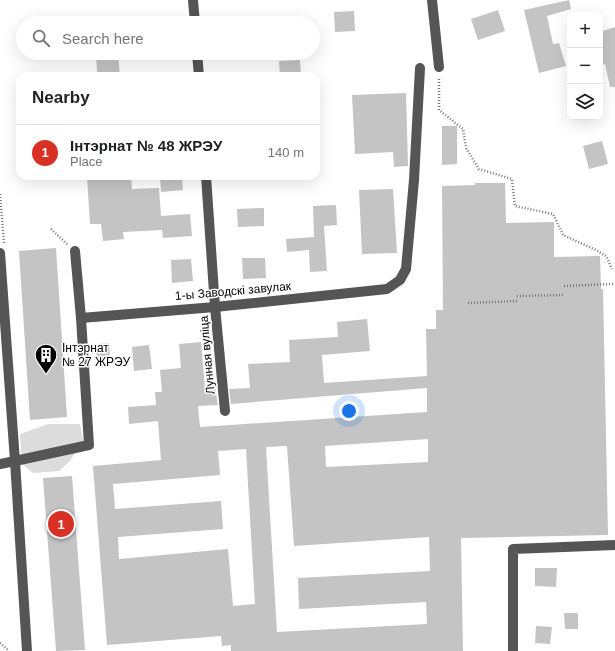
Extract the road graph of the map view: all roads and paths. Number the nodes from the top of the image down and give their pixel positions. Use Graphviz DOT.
graph roads {
  1 [pos="194,0"];
  2 [pos="432,0"];
  3 [pos="195,16"];
  4 [pos="198,60"];
  5 [pos="439,67"];
  6 [pos="420,68"];
  7 [pos="199,72"];
  8 [pos="206,180"];
  9 [pos="51,229"];
  10 [pos="75,251"];
  11 [pos="0,253"];
  12 [pos="612,269"];
  13 [pos="613,284"];
  14 [pos="564,286"];
  15 [pos="565,295"];
  16 [pos="517,296"];
  17 [pos="518,301"];
  18 [pos="468,303"];
  19 [pos="215,307"];
  20 [pos="81,318"];
  21 [pos="225,411"];
  22 [pos="15,461"];
  23 [pos="0,464"];
  24 [pos="615,545"];
  25 [pos="0,643"];
  26 [pos="9,651"];
  27 [pos="27,651"];
  28 [pos="513,651"];
  1 -- 3 [label="street"];
  2 -- 5 [label="street"];
  4 -- 7 [label="street"];
  5 -- 12 [label="path"];
  6 -- 19 [label="street, 1-ы Заводскі завулак"];
  8 -- 19 [label="street, Лунная вуліца"];
  9 -- 10 [label="path"];
  10 -- 20 [label="street"];
  11 -- 22 [label="street"];
  13 -- 14 [label="path"];
  15 -- 16 [label="path"];
  17 -- 18 [label="path"];
  19 -- 20 [label="street, 1-ы Заводскі завулак"];
  19 -- 21 [label="street, Лунная вуліца"];
  20 -- 22 [label="street"];
  22 -- 23 [label="street"];
  22 -- 27 [label="street"];
  24 -- 28 [label="street"];
  25 -- 26 [label="path"];
}
